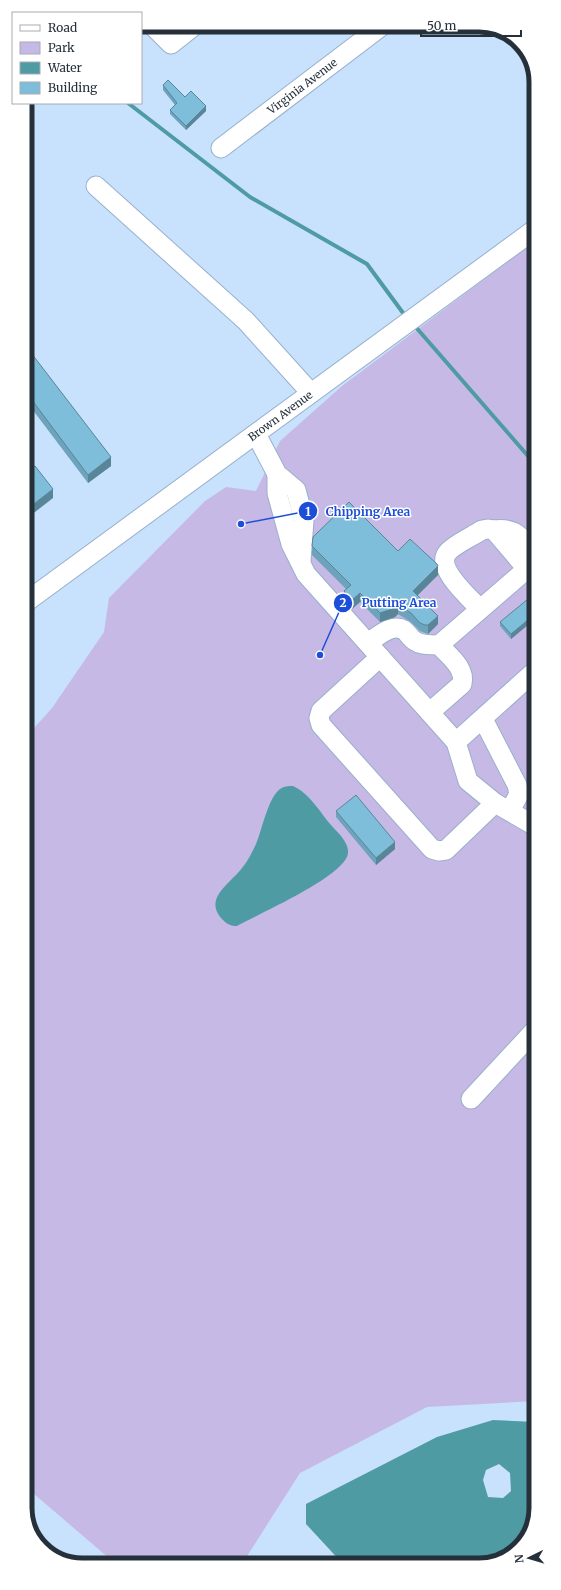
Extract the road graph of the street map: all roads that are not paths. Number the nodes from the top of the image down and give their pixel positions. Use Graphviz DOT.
graph roads {
  1 [pos="159,32"];
  2 [pos="186,32"];
  3 [pos="373,32"];
  4 [pos="221,148"];
  5 [pos="96,186"];
  6 [pos="529,234"];
  7 [pos="311,393"];
  8 [pos="256,434"];
  9 [pos="529,559"];
  10 [pos="529,564"];
  11 [pos="32,598"];
  12 [pos="480,610"];
  13 [pos="439,645"];
  14 [pos="374,650"];
  15 [pos="529,677"];
  16 [pos="430,712"];
  17 [pos="483,719"];
  18 [pos="456,742"];
  19 [pos="502,807"];
  20 [pos="529,823"];
  21 [pos="529,1037"];
  22 [pos="472,1099"];
  1 -- 2 [label="street"];
  3 -- 4 [label="street, Virginia Avenue"];
  5 -- 7 [label="street"];
  6 -- 7 [label="street, Brown Avenue"];
  7 -- 8 [label="street, Brown Avenue"];
  8 -- 11 [label="street, Brown Avenue"];
  8 -- 14 [label="street"];
  9 -- 12 [label="street"];
  10 -- 12 [label="street"];
  12 -- 13 [label="street"];
  13 -- 14 [label="street"];
  13 -- 16 [label="street"];
  14 -- 16 [label="street"];
  14 -- 19 [label="street"];
  15 -- 17 [label="street"];
  16 -- 18 [label="street"];
  17 -- 18 [label="street"];
  17 -- 19 [label="street"];
  18 -- 19 [label="street"];
  19 -- 20 [label="street"];
  21 -- 22 [label="street"];
}
